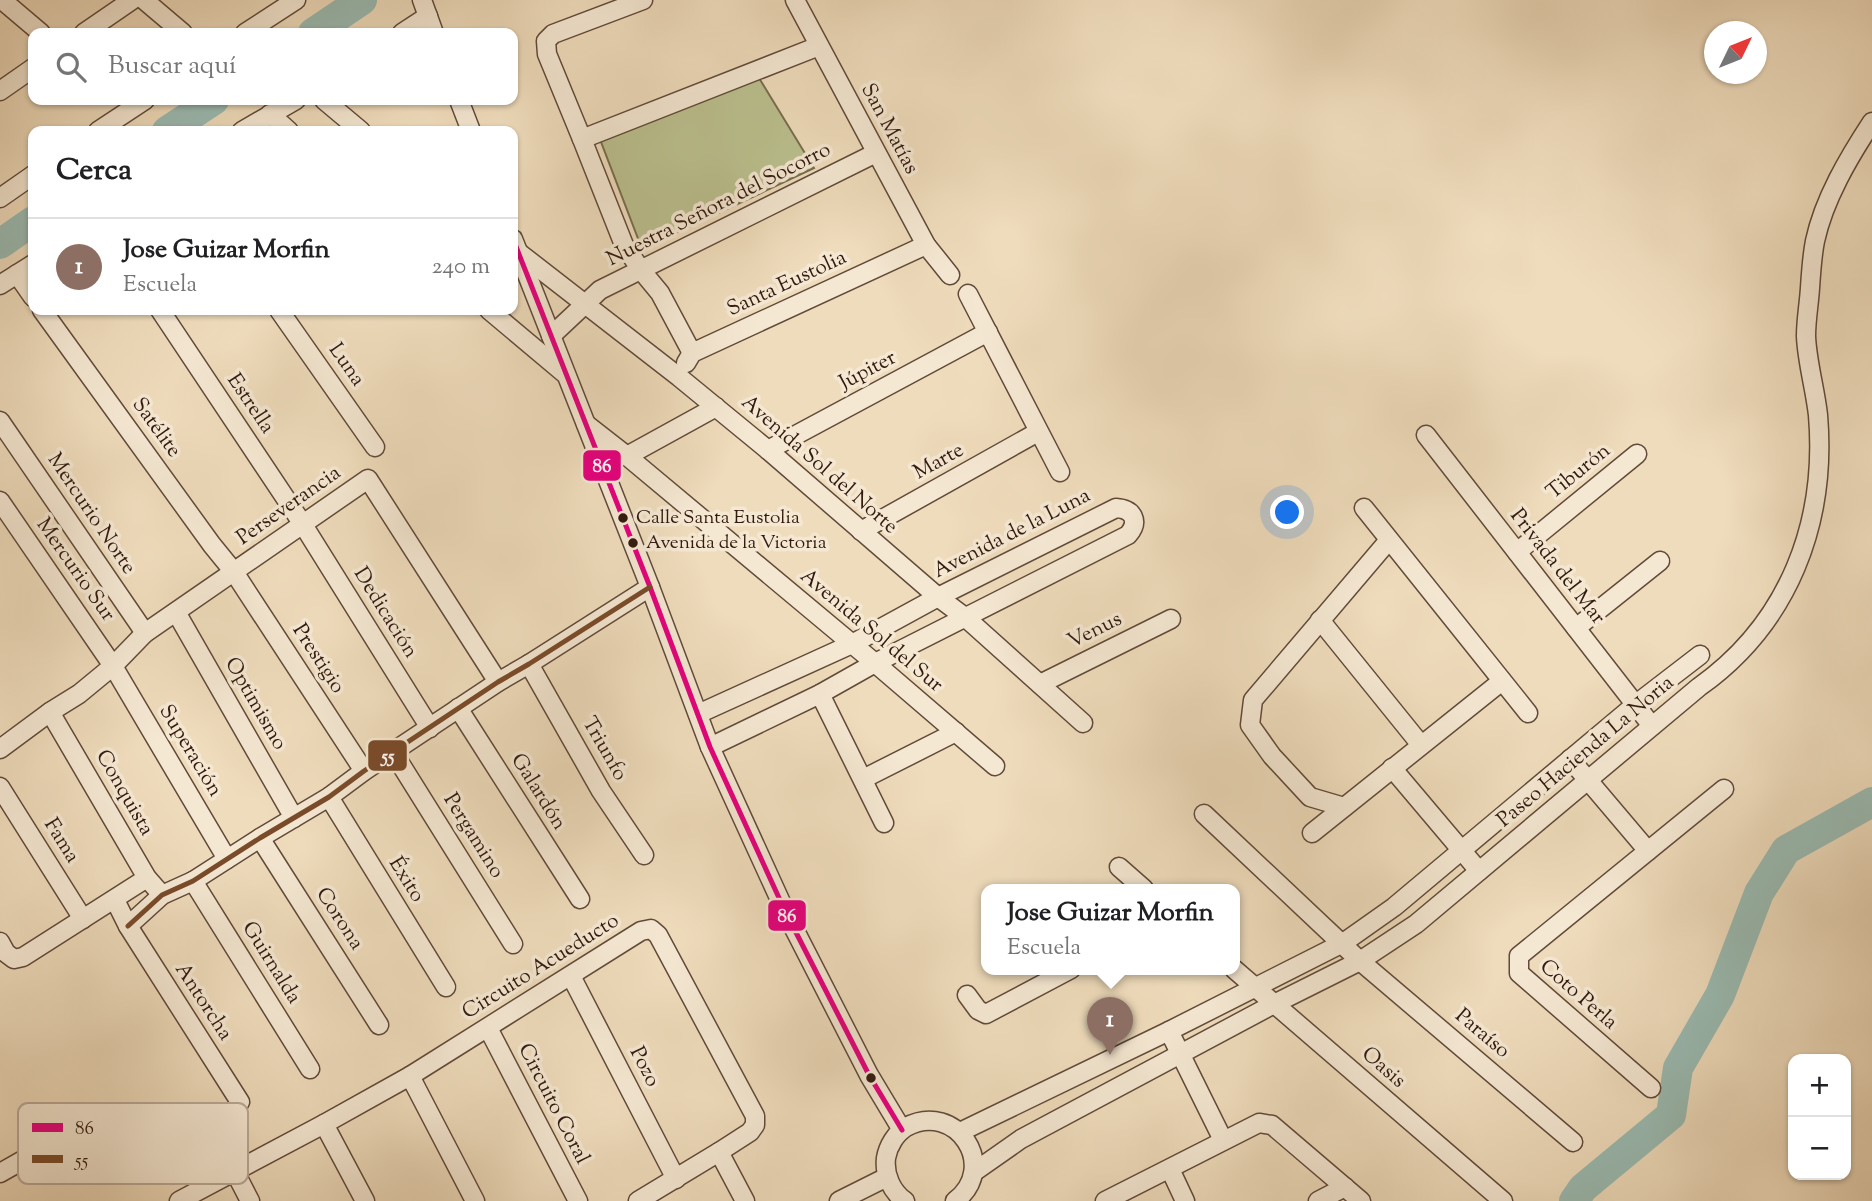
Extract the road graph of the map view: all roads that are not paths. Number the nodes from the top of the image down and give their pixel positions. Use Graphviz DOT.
graph roads {
  1 [pos="2,0"];
  2 [pos="132,0"];
  3 [pos="144,0"];
  4 [pos="296,0"];
  5 [pos="643,0"];
  6 [pos="795,0"];
  7 [pos="427,14"];
  8 [pos="35,28"];
  9 [pos="91,28"];
  10 [pos="177,28"];
  11 [pos="253,28"];
  12 [pos="409,28"];
  13 [pos="819,46"];
  14 [pos="28,71"];
  15 [pos="0,91"];
  16 [pos="137,105"];
  17 [pos="287,105"];
  18 [pos="330,105"];
  19 [pos="461,105"];
  20 [pos="270,114"];
  21 [pos="1872,122"];
  22 [pos="106,126"];
  23 [pos="250,126"];
  24 [pos="283,126"];
  25 [pos="355,126"];
  26 [pos="469,126"];
  27 [pos="583,139"];
  28 [pos="876,153"];
  29 [pos="28,178"];
  30 [pos="0,198"];
  31 [pos="926,245"];
  32 [pos="518,249"];
  33 [pos="28,267"];
  34 [pos="641,270"];
  35 [pos="17,274"];
  36 [pos="950,275"];
  37 [pos="519,279"];
  38 [pos="0,285"];
  39 [pos="28,290"];
  40 [pos="968,295"];
  41 [pos="584,303"];
  42 [pos="46,315"];
  43 [pos="163,315"];
  44 [pos="283,315"];
  45 [pos="495,315"];
  46 [pos="988,332"];
  47 [pos="551,336"];
  48 [pos="692,353"];
  49 [pos="565,374"];
  50 [pos="679,377"];
  51 [pos="716,407"];
  52 [pos="0,421"];
  53 [pos="586,424"];
  54 [pos="1038,432"];
  55 [pos="1426,435"];
  56 [pos="375,447"];
  57 [pos="768,450"];
  58 [pos="1637,454"];
  59 [pos="626,456"];
  60 [pos="1060,472"];
  61 [pos="0,501"];
  62 [pos="1364,508"];
  63 [pos="302,523"];
  64 [pos="1072,529"];
  65 [pos="861,531"];
  66 [pos="1389,540"];
  67 [pos="1517,552"];
  68 [pos="1086,558"];
  69 [pos="1660,561"];
  70 [pos="234,572"];
  71 [pos="650,587"];
  72 [pos="938,597"];
  73 [pos="176,612"];
  74 [pos="966,618"];
  75 [pos="1171,619"];
  76 [pos="1320,621"];
  77 [pos="1576,628"];
  78 [pos="145,633"];
  79 [pos="852,644"];
  80 [pos="1700,655"];
  81 [pos="875,663"];
  82 [pos="530,664"];
  83 [pos="113,666"];
  84 [pos="1502,681"];
  85 [pos="498,682"];
  86 [pos="1040,684"];
  87 [pos="820,694"];
  88 [pos="1635,705"];
  89 [pos="458,708"];
  90 [pos="50,712"];
  91 [pos="1528,713"];
  92 [pos="698,714"];
  93 [pos="1083,723"];
  94 [pos="1652,726"];
  95 [pos="430,728"];
  96 [pos="956,732"];
  97 [pos="1422,745"];
  98 [pos="710,747"];
  99 [pos="0,749"];
  100 [pos="393,752"];
  101 [pos="1570,759"];
  102 [pos="995,766"];
  103 [pos="1392,768"];
  104 [pos="364,771"];
  105 [pos="863,779"];
  106 [pos="1588,780"];
  107 [pos="0,787"];
  108 [pos="1724,789"];
  109 [pos="328,797"];
  110 [pos="1344,807"];
  111 [pos="1204,814"];
  112 [pos="294,818"];
  113 [pos="884,823"];
  114 [pos="1312,833"];
  115 [pos="260,838"];
  116 [pos="1461,851"];
  117 [pos="1647,851"];
  118 [pos="643,855"];
  119 [pos="227,859"];
  120 [pos="1119,867"];
  121 [pos="1479,871"];
  122 [pos="147,878"];
  123 [pos="193,881"];
  124 [pos="1138,884"];
  125 [pos="162,895"];
  126 [pos="580,899"];
  127 [pos="115,900"];
  128 [pos="83,919"];
  129 [pos="128,926"];
  130 [pos="0,942"];
  131 [pos="1343,943"];
  132 [pos="513,944"];
  133 [pos="1360,961"];
  134 [pos="1240,974"];
  135 [pos="571,975"];
  136 [pos="1060,975"];
  137 [pos="446,987"];
  138 [pos="1254,987"];
  139 [pos="967,995"];
  140 [pos="1274,1004"];
  141 [pos="379,1025"];
  142 [pos="488,1027"];
  143 [pos="1169,1031"];
  144 [pos="1181,1054"];
  145 [pos="310,1069"];
  146 [pos="410,1076"];
  147 [pos="1651,1088"];
  148 [pos="240,1102"];
  149 [pos="324,1124"];
  150 [pos="902,1130"];
  151 [pos="960,1132"];
  152 [pos="1223,1140"];
  153 [pos="1573,1142"];
  154 [pos="719,1153"];
  155 [pos="18,1163"];
  156 [pos="248,1165"];
  157 [pos="1170,1169"];
  158 [pos="974,1172"];
  159 [pos="0,1173"];
  160 [pos="887,1177"];
  161 [pos="676,1179"];
  162 [pos="212,1184"];
  163 [pos="241,1184"];
  164 [pos="1345,1187"];
  165 [pos="179,1201"];
  166 [pos="250,1201"];
  167 [pos="365,1201"];
  168 [pos="475,1201"];
  169 [pos="578,1201"];
  170 [pos="638,1201"];
  171 [pos="745,1201"];
  172 [pos="839,1201"];
  173 [pos="905,1201"];
  174 [pos="955,1201"];
  175 [pos="1105,1201"];
  176 [pos="1185,1201"];
  177 [pos="1318,1201"];
  178 [pos="1361,1201"];
  179 [pos="1503,1201"];
  1 -- 8 [label="street"];
  2 -- 9 [label="street"];
  3 -- 10 [label="street"];
  4 -- 11 [label="street"];
  5 -- 27 [label="street"];
  6 -- 13 [label="street, San Matías"];
  7 -- 12 [label="street"];
  13 -- 27 [label="street"];
  13 -- 28 [label="street, San Matías"];
  14 -- 15 [label="street"];
  16 -- 22 [label="street"];
  17 -- 20 [label="street"];
  18 -- 25 [label="street"];
  19 -- 26 [label="street"];
  20 -- 23 [label="street"];
  20 -- 24 [label="street"];
  21 -- 94 [label="street, Paseo Hacienda La Noria"];
  27 -- 34 [label="street"];
  28 -- 31 [label="street, San Matías"];
  28 -- 34 [label="street, Nuestra Señora del Socorro"];
  29 -- 30 [label="street"];
  31 -- 36 [label="street, San Matías"];
  31 -- 48 [label="street, Santa Eustolia"];
  32 -- 41 [label="street, Avenida Sol del Norte"];
  33 -- 35 [label="street"];
  34 -- 41 [label="street, Nuestra Señora del Socorro"];
  34 -- 48 [label="street"];
  35 -- 38 [label="street"];
  35 -- 39 [label="street"];
  37 -- 47 [label="street"];
  40 -- 46 [label="street"];
  41 -- 47 [label="street, Nuestra Señora del Socorro"];
  41 -- 50 [label="street, Avenida Sol del Norte"];
  42 -- 70 [label="street, Satélite"];
  43 -- 63 [label="street, Estrella"];
  44 -- 56 [label="street, Luna"];
  45 -- 49 [label="street"];
  46 -- 54 [label="street"];
  46 -- 57 [label="street, Júpiter"];
  47 -- 49 [label="street"];
  48 -- 50 [label="street"];
  49 -- 53 [label="street"];
  50 -- 51 [label="street, Avenida Sol del Norte"];
  51 -- 57 [label="street, Avenida Sol del Norte"];
  51 -- 59 [label="street"];
  52 -- 78 [label="street, Mercurio Norte"];
  53 -- 59 [label="street, Avenida Sol del Sur"];
  53 -- 71 [label="street"];
  54 -- 60 [label="street"];
  54 -- 65 [label="street, Marte"];
  55 -- 67 [label="street, Privada del Mar"];
  57 -- 65 [label="street, Avenida Sol del Norte"];
  58 -- 67 [label="street, Tiburón"];
  59 -- 79 [label="street, Avenida Sol del Sur"];
  61 -- 83 [label="street, Mercurio Sur"];
  62 -- 66 [label="street"];
  63 -- 70 [label="street, Perseverancia"];
  63 -- 85 [label="street, Perseverancia"];
  63 -- 95 [label="street, Dedicación"];
  64 -- 68 [label="street"];
  64 -- 68 [label="street, Avenida de la Luna"];
  64 -- 72 [label="street, Avenida de la Luna"];
  65 -- 72 [label="street, Avenida Sol del Norte"];
  66 -- 76 [label="street"];
  66 -- 84 [label="street"];
  67 -- 77 [label="street, Privada del Mar"];
  68 -- 74 [label="street, Avenida de la Luna"];
  69 -- 77 [label="street"];
  70 -- 73 [label="street, Perseverancia"];
  70 -- 104 [label="street, Prestigio"];
  71 -- 82 [label="street"];
  71 -- 92 [label="street"];
  72 -- 74 [label="street, Avenida Sol del Norte"];
  72 -- 79 [label="street, Avenida de la Luna"];
  73 -- 78 [label="street, Perseverancia"];
  73 -- 112 [label="street, Optimismo"];
  74 -- 81 [label="street, Avenida de la Luna"];
  74 -- 86 [label="street, Avenida Sol del Norte"];
  75 -- 86 [label="street, Venus"];
  76 -- 97 [label="street"];
  76 -- 110 [label="street"];
  77 -- 88 [label="street, Privada del Mar"];
  78 -- 83 [label="street, Perseverancia"];
  79 -- 81 [label="street, Avenida Sol del Sur"];
  79 -- 92 [label="street, Avenida de la Luna"];
  80 -- 88 [label="street, Paseo Hacienda La Noria"];
  81 -- 87 [label="street, Avenida de la Luna"];
  81 -- 96 [label="street, Avenida Sol del Sur"];
  82 -- 85 [label="street"];
  82 -- 118 [label="street, Triunfo"];
  83 -- 90 [label="street, Perseverancia"];
  83 -- 119 [label="street, Superación"];
  84 -- 91 [label="street"];
  84 -- 97 [label="street"];
  85 -- 89 [label="street"];
  86 -- 93 [label="street, Avenida Sol del Norte"];
  87 -- 98 [label="street, Avenida de la Luna"];
  87 -- 105 [label="street"];
  88 -- 94 [label="street, Privada del Mar"];
  88 -- 101 [label="street, Paseo Hacienda La Noria"];
  89 -- 95 [label="street"];
  89 -- 126 [label="street, Galardón"];
  90 -- 99 [label="street, Perseverancia"];
  90 -- 122 [label="street, Conquista"];
  92 -- 98 [label="street"];
  94 -- 106 [label="street, Paseo Hacienda La Noria"];
  95 -- 100 [label="street"];
  96 -- 102 [label="street, Avenida Sol del Sur"];
  96 -- 105 [label="street"];
  97 -- 103 [label="street"];
  98 -- 150 [label="street"];
  100 -- 104 [label="street"];
  100 -- 132 [label="street, Pergamino"];
  101 -- 106 [label="street"];
  101 -- 116 [label="street, Paseo Hacienda La Noria"];
  103 -- 110 [label="street"];
  103 -- 116 [label="street"];
  104 -- 109 [label="street"];
  105 -- 113 [label="street"];
  106 -- 117 [label="street"];
  106 -- 121 [label="street, Paseo Hacienda La Noria"];
  107 -- 128 [label="street, Fama"];
  108 -- 117 [label="street, Coto Perla"];
  109 -- 112 [label="street"];
  109 -- 137 [label="street, Éxito"];
  110 -- 114 [label="street"];
  111 -- 131 [label="street"];
  112 -- 115 [label="street"];
  115 -- 119 [label="street"];
  115 -- 141 [label="street, Corona"];
  116 -- 121 [label="street"];
  116 -- 131 [label="street, Paseo Hacienda La Noria"];
  117 -- 147 [label="street, Coto Perla"];
  119 -- 123 [label="street"];
  120 -- 124 [label="street"];
  121 -- 133 [label="street, Paseo Hacienda La Noria"];
  122 -- 125 [label="street, Conquista"];
  122 -- 127 [label="street"];
  123 -- 125 [label="street"];
  123 -- 145 [label="street, Guirnalda"];
  125 -- 129 [label="street"];
  127 -- 128 [label="street"];
  127 -- 129 [label="street, Antorcha"];
  128 -- 130 [label="street"];
  129 -- 148 [label="street, Antorcha"];
  131 -- 133 [label="street, Paraíso"];
  131 -- 138 [label="street, Paseo Hacienda La Noria"];
  133 -- 140 [label="street, Paseo Hacienda La Noria"];
  133 -- 153 [label="street, Paraíso"];
  134 -- 138 [label="street, Oasis"];
  135 -- 142 [label="street, Circuito Acueducto"];
  135 -- 154 [label="street, Circuito Acueducto"];
  135 -- 161 [label="street, Pozo"];
  136 -- 139 [label="street"];
  138 -- 140 [label="street, Oasis"];
  138 -- 143 [label="street, Paseo Hacienda La Noria"];
  140 -- 144 [label="street, Paseo Hacienda La Noria"];
  140 -- 179 [label="street, Oasis"];
  142 -- 146 [label="street, Circuito Acueducto"];
  142 -- 169 [label="street, Circuito Coral"];
  143 -- 144 [label="street"];
  143 -- 151 [label="street, Paseo Hacienda La Noria"];
  144 -- 152 [label="street"];
  144 -- 158 [label="street, Paseo Hacienda La Noria"];
  146 -- 149 [label="street, Circuito Acueducto"];
  146 -- 168 [label="street"];
  149 -- 156 [label="street, Circuito Acueducto"];
  149 -- 167 [label="street"];
  150 -- 151 [label="street"];
  150 -- 160 [label="street"];
  151 -- 158 [label="street"];
  152 -- 157 [label="street"];
  152 -- 164 [label="street"];
  154 -- 161 [label="street"];
  154 -- 171 [label="street"];
  155 -- 159 [label="street"];
  157 -- 175 [label="street"];
  157 -- 176 [label="street"];
  158 -- 174 [label="street"];
  160 -- 172 [label="street"];
  160 -- 173 [label="street"];
  161 -- 170 [label="street"];
  162 -- 165 [label="street, Circuito Acueducto"];
  163 -- 166 [label="street"];
  164 -- 177 [label="street"];
  164 -- 178 [label="street"];
}
